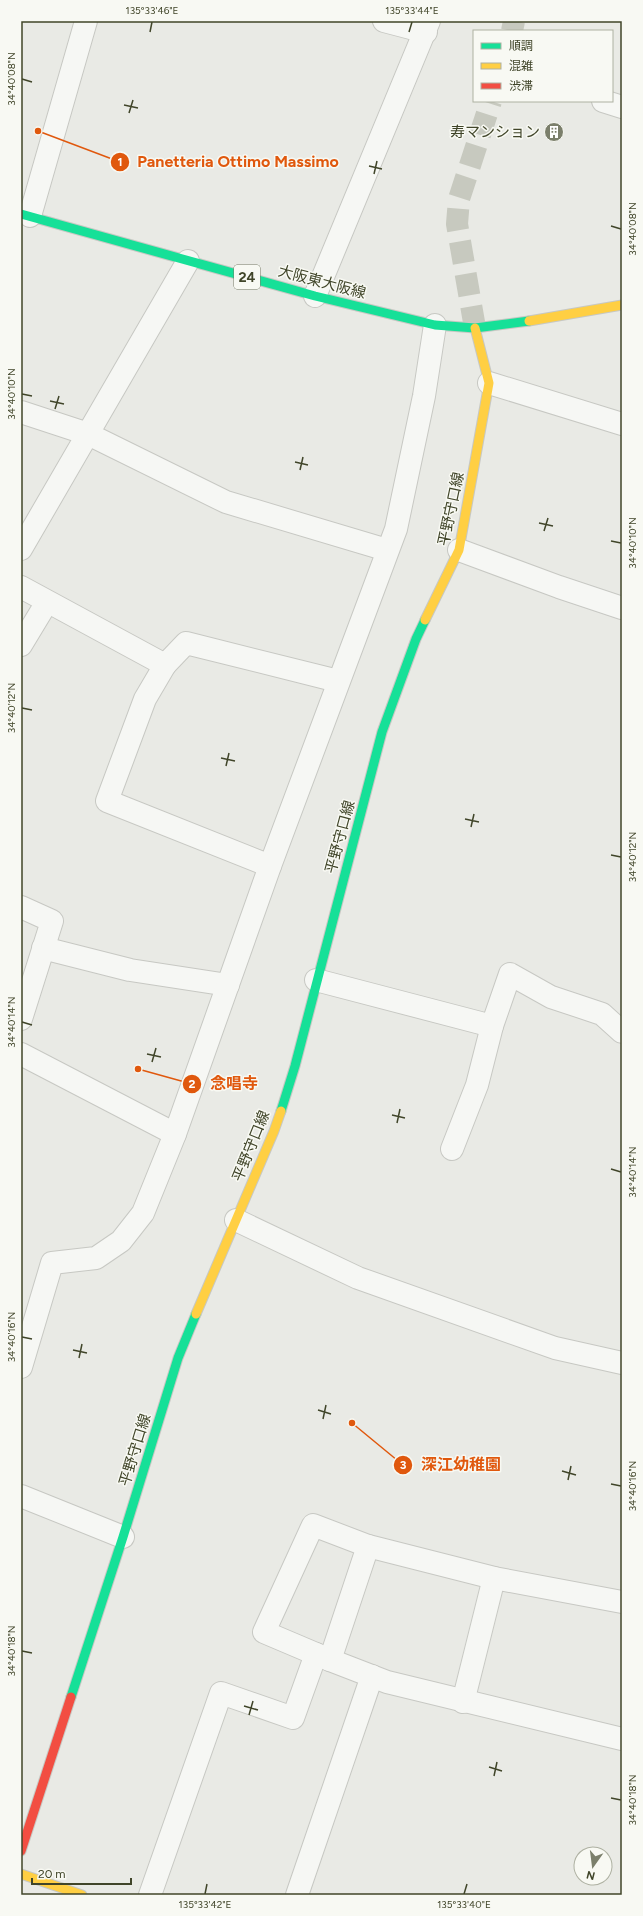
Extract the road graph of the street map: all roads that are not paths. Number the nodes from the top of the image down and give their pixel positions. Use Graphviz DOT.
graph roads {
  1 [pos="86,21"];
  2 [pos="384,21"];
  3 [pos="428,26"];
  4 [pos="606,102"];
  5 [pos="622,107"];
  6 [pos="26,215"];
  7 [pos="188,260"];
  8 [pos="314,296"];
  9 [pos="622,305"];
  10 [pos="435,324"];
  11 [pos="475,328"];
  12 [pos="489,383"];
  13 [pos="21,412"];
  14 [pos="622,424"];
  15 [pos="88,434"];
  16 [pos="21,549"];
  17 [pos="387,550"];
  18 [pos="459,550"];
  19 [pos="21,587"];
  20 [pos="47,602"];
  21 [pos="622,608"];
  22 [pos="21,645"];
  23 [pos="165,665"];
  24 [pos="338,682"];
  25 [pos="270,866"];
  26 [pos="21,907"];
  27 [pos="43,948"];
  28 [pos="316,980"];
  29 [pos="228,984"];
  30 [pos="21,1020"];
  31 [pos="492,1026"];
  32 [pos="622,1032"];
  33 [pos="21,1054"];
  34 [pos="175,1134"];
  35 [pos="452,1149"];
  36 [pos="236,1220"];
  37 [pos="622,1363"];
  38 [pos="21,1367"];
  39 [pos="21,1496"];
  40 [pos="123,1537"];
  41 [pos="368,1546"];
  42 [pos="494,1578"];
  43 [pos="622,1602"];
  44 [pos="323,1657"];
  45 [pos="372,1676"];
  46 [pos="463,1702"];
  47 [pos="622,1739"];
  48 [pos="21,1851"];
  49 [pos="21,1874"];
  50 [pos="82,1895"];
  51 [pos="150,1895"];
  52 [pos="297,1895"];
  1 -- 6 [label="street"];
  2 -- 3 [label="street"];
  3 -- 8 [label="street"];
  4 -- 5 [label="street"];
  6 -- 7 [label="main road, 大阪東大阪線 / 24"];
  7 -- 8 [label="main road, 大阪東大阪線 / 24"];
  7 -- 15 [label="street"];
  8 -- 10 [label="main road, 大阪東大阪線 / 24"];
  9 -- 11 [label="main road, 大阪東大阪線 / 24"];
  10 -- 11 [label="main road, 大阪東大阪線 / 24"];
  10 -- 17 [label="street"];
  11 -- 12 [label="main road, 平野守口線"];
  12 -- 14 [label="street"];
  12 -- 18 [label="main road, 平野守口線"];
  13 -- 15 [label="street"];
  15 -- 16 [label="street"];
  15 -- 17 [label="street"];
  17 -- 24 [label="street"];
  18 -- 21 [label="street"];
  18 -- 28 [label="main road, 平野守口線"];
  19 -- 20 [label="street"];
  20 -- 22 [label="street"];
  20 -- 23 [label="street"];
  23 -- 24 [label="street"];
  23 -- 25 [label="street"];
  24 -- 25 [label="street"];
  25 -- 29 [label="street"];
  26 -- 27 [label="street"];
  27 -- 29 [label="street"];
  27 -- 30 [label="street"];
  28 -- 31 [label="street"];
  28 -- 36 [label="main road, 平野守口線"];
  29 -- 34 [label="street"];
  31 -- 32 [label="street"];
  31 -- 35 [label="street"];
  33 -- 34 [label="street"];
  34 -- 38 [label="street"];
  36 -- 37 [label="street"];
  36 -- 40 [label="main road, 平野守口線"];
  39 -- 40 [label="street"];
  40 -- 48 [label="main road, 平野守口線"];
  41 -- 42 [label="street"];
  41 -- 44 [label="street"];
  41 -- 44 [label="street"];
  42 -- 43 [label="street"];
  42 -- 46 [label="street"];
  44 -- 45 [label="street"];
  44 -- 51 [label="street"];
  45 -- 46 [label="street"];
  45 -- 52 [label="street"];
  46 -- 47 [label="street"];
  49 -- 50 [label="main road"];
}
